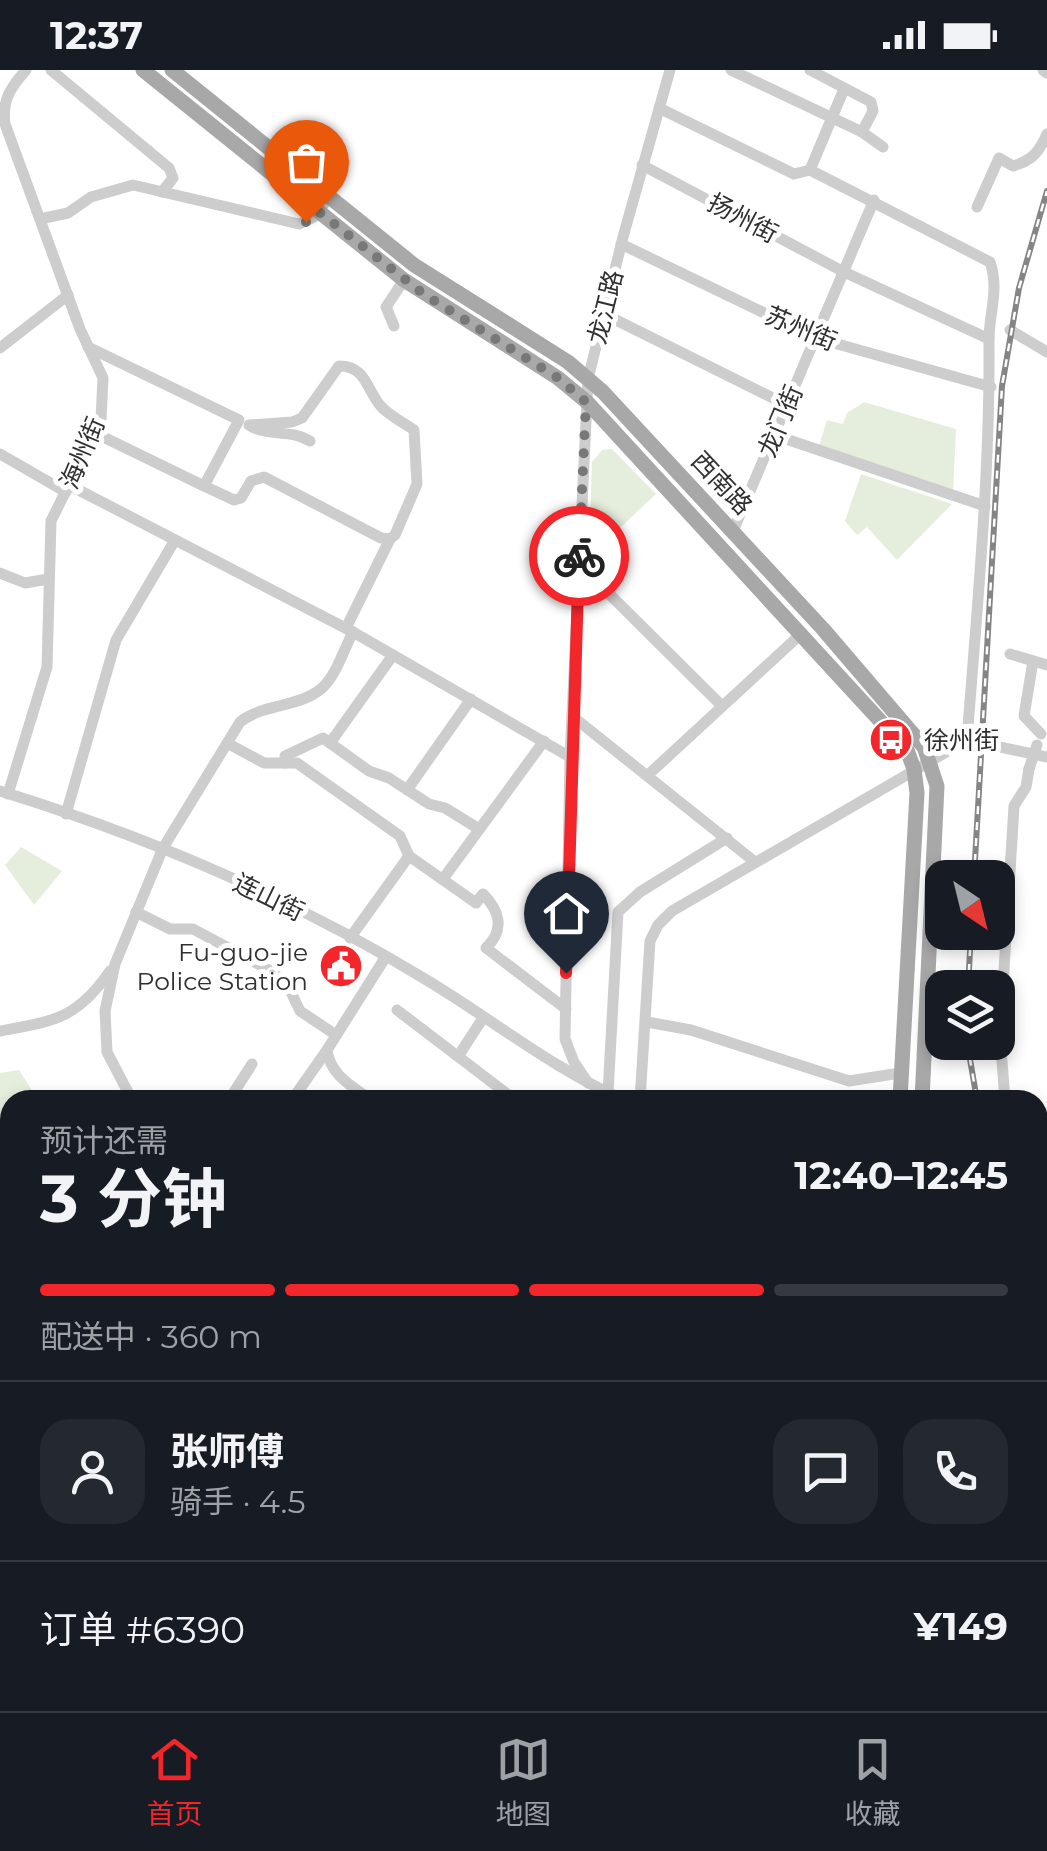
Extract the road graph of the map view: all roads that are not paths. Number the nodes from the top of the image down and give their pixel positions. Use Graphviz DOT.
graph roads {
  1 [pos="26,70"];
  2 [pos="50,70"];
  3 [pos="144,70"];
  4 [pos="172,70"];
  5 [pos="670,70"];
  6 [pos="731,70"];
  7 [pos="810,70"];
  8 [pos="4,89"];
  9 [pos="844,89"];
  10 [pos="659,108"];
  11 [pos="831,120"];
  12 [pos="242,126"];
  13 [pos="862,132"];
  14 [pos="1047,134"];
  15 [pos="230,140"];
  16 [pos="883,148"];
  17 [pos="642,165"];
  18 [pos="810,170"];
  19 [pos="162,192"];
  20 [pos="329,196"];
  21 [pos="874,200"];
  22 [pos="978,207"];
  23 [pos="319,212"];
  24 [pos="40,219"];
  25 [pos="621,244"];
  26 [pos="844,272"];
  27 [pos="404,280"];
  28 [pos="68,295"];
  29 [pos="604,314"];
  30 [pos="394,326"];
  31 [pos="1010,330"];
  32 [pos="816,338"];
  33 [pos="988,339"];
  34 [pos="88,347"];
  35 [pos="0,348"];
  36 [pos="1047,352"];
  37 [pos="588,379"];
  38 [pos="991,387"];
  39 [pos="586,402"];
  40 [pos="786,406"];
  41 [pos="244,423"];
  42 [pos="95,433"];
  43 [pos="774,435"];
  44 [pos="310,440"];
  45 [pos="0,454"];
  46 [pos="204,486"];
  47 [pos="67,489"];
  48 [pos="984,506"];
  49 [pos="734,533"];
  50 [pos="390,539"];
  51 [pos="175,540"];
  52 [pos="722,547"];
  53 [pos="578,563"];
  54 [pos="0,573"];
  55 [pos="48,579"];
  56 [pos="815,620"];
  57 [pos="350,630"];
  58 [pos="802,633"];
  59 [pos="393,654"];
  60 [pos="1010,654"];
  61 [pos="1034,661"];
  62 [pos="1047,665"];
  63 [pos="471,700"];
  64 [pos="722,706"];
  65 [pos="572,716"];
  66 [pos="1042,739"];
  67 [pos="966,740"];
  68 [pos="544,741"];
  69 [pos="227,743"];
  70 [pos="330,743"];
  71 [pos="570,756"];
  72 [pos="1047,757"];
  73 [pos="931,760"];
  74 [pos="285,763"];
  75 [pos="914,769"];
  76 [pos="648,774"];
  77 [pos="408,790"];
  78 [pos="4,792"];
  79 [pos="66,814"];
  80 [pos="479,830"];
  81 [pos="727,838"];
  82 [pos="162,848"];
  83 [pos="409,856"];
  84 [pos="755,862"];
  85 [pos="443,880"];
  86 [pos="136,912"];
  87 [pos="350,938"];
  88 [pos="386,958"];
  89 [pos="115,964"];
  90 [pos="566,1009"];
  91 [pos="397,1010"];
  92 [pos="483,1018"];
  93 [pos="647,1022"];
  94 [pos="0,1031"];
  95 [pos="336,1035"];
  96 [pos="565,1039"];
  97 [pos="327,1050"];
  98 [pos="539,1052"];
  99 [pos="459,1055"];
  100 [pos="252,1064"];
  101 [pos="900,1073"];
  102 [pos="588,1083"];
  103 [pos="127,1090"];
  104 [pos="235,1090"];
  105 [pos="299,1090"];
  106 [pos="358,1090"];
  107 [pos="502,1090"];
  108 [pos="602,1090"];
  109 [pos="608,1090"];
  110 [pos="641,1090"];
  111 [pos="900,1090"];
  112 [pos="922,1090"];
  113 [pos="1004,1090"];
  1 -- 8 [label="street, 海州街"];
  2 -- 19 [label="street"];
  3 -- 15 [label="main road"];
  4 -- 12 [label="main road, 西南路"];
  5 -- 10 [label="street, 龙江路"];
  6 -- 11 [label="street"];
  7 -- 9 [label="street"];
  8 -- 24 [label="street, 海州街"];
  9 -- 11 [label="street"];
  9 -- 13 [label="street"];
  10 -- 17 [label="street, 龙江路"];
  10 -- 18 [label="street"];
  11 -- 13 [label="street"];
  11 -- 18 [label="street"];
  12 -- 15 [label="main road"];
  12 -- 20 [label="main road, 西南路"];
  13 -- 16 [label="street"];
  14 -- 22 [label="street"];
  15 -- 23 [label="main road"];
  17 -- 25 [label="street, 龙江路"];
  17 -- 26 [label="street, 扬州街"];
  18 -- 21 [label="street"];
  19 -- 23 [label="street"];
  19 -- 24 [label="street"];
  20 -- 23 [label="street"];
  20 -- 37 [label="main road, 西南路"];
  21 -- 26 [label="street, 龙门街"];
  21 -- 33 [label="street"];
  23 -- 27 [label="main road"];
  24 -- 28 [label="street, 海州街"];
  25 -- 29 [label="street, 龙江路"];
  25 -- 32 [label="street, 苏州街"];
  26 -- 32 [label="street, 龙门街"];
  26 -- 33 [label="street, 扬州街"];
  27 -- 30 [label="street"];
  27 -- 39 [label="main road"];
  28 -- 34 [label="street, 海州街"];
  28 -- 35 [label="street"];
  29 -- 37 [label="street, 龙江路"];
  29 -- 40 [label="street"];
  31 -- 36 [label="street"];
  32 -- 38 [label="street, 苏州街"];
  32 -- 40 [label="street, 龙门街"];
  33 -- 38 [label="street"];
  34 -- 41 [label="street"];
  34 -- 42 [label="street, 海州街"];
  37 -- 39 [label="street, 龙江路"];
  37 -- 49 [label="main road, 西南路"];
  38 -- 48 [label="street"];
  39 -- 52 [label="main road"];
  39 -- 53 [label="street, 龙江路"];
  40 -- 43 [label="street, 龙门街"];
  41 -- 44 [label="street"];
  41 -- 46 [label="street"];
  41 -- 50 [label="street"];
  42 -- 46 [label="street"];
  42 -- 47 [label="street, 海州街"];
  43 -- 48 [label="street"];
  43 -- 49 [label="street, 龙门街"];
  45 -- 47 [label="street"];
  46 -- 50 [label="street"];
  47 -- 51 [label="street"];
  47 -- 78 [label="street, 海州街"];
  48 -- 67 [label="street"];
  49 -- 52 [label="main road"];
  49 -- 56 [label="main road, 西南路"];
  50 -- 57 [label="street"];
  51 -- 57 [label="street"];
  51 -- 79 [label="street"];
  52 -- 58 [label="main road"];
  53 -- 64 [label="street"];
  53 -- 65 [label="street, 龙江路"];
  54 -- 55 [label="street"];
  56 -- 58 [label="main road"];
  56 -- 73 [label="main road, 西南路"];
  57 -- 59 [label="street"];
  57 -- 69 [label="street"];
  58 -- 64 [label="street"];
  58 -- 75 [label="main road"];
  59 -- 63 [label="street"];
  59 -- 70 [label="street"];
  60 -- 61 [label="street"];
  61 -- 62 [label="street"];
  61 -- 66 [label="street"];
  63 -- 68 [label="street"];
  63 -- 77 [label="street"];
  64 -- 76 [label="street"];
  65 -- 71 [label="street, 龙江路"];
  65 -- 76 [label="street"];
  66 -- 113 [label="street, bridge"];
  67 -- 72 [label="street"];
  67 -- 73 [label="street"];
  68 -- 71 [label="street"];
  68 -- 80 [label="street"];
  69 -- 74 [label="street"];
  69 -- 82 [label="street"];
  70 -- 74 [label="street"];
  70 -- 77 [label="street"];
  71 -- 90 [label="street, 龙江路"];
  73 -- 75 [label="street"];
  73 -- 112 [label="main road"];
  74 -- 83 [label="street"];
  75 -- 84 [label="street"];
  75 -- 101 [label="main road"];
  76 -- 81 [label="street"];
  77 -- 80 [label="street"];
  78 -- 79 [label="street, 连山街"];
  79 -- 82 [label="street, 连山街"];
  80 -- 85 [label="street"];
  81 -- 84 [label="street"];
  81 -- 109 [label="street"];
  82 -- 86 [label="street"];
  82 -- 87 [label="street, 连山街"];
  83 -- 85 [label="street"];
  83 -- 87 [label="street"];
  84 -- 93 [label="street"];
  85 -- 90 [label="street"];
  86 -- 89 [label="street"];
  86 -- 95 [label="street"];
  87 -- 88 [label="street, 连山街"];
  88 -- 92 [label="street, 连山街"];
  88 -- 95 [label="street"];
  89 -- 94 [label="street"];
  89 -- 103 [label="street"];
  90 -- 96 [label="street, 龙江路"];
  91 -- 99 [label="street"];
  92 -- 98 [label="street, 连山街"];
  92 -- 99 [label="street"];
  93 -- 101 [label="street"];
  93 -- 110 [label="street"];
  95 -- 97 [label="street"];
  96 -- 98 [label="street"];
  96 -- 102 [label="street, 龙江路"];
  97 -- 105 [label="street"];
  97 -- 106 [label="street"];
  98 -- 102 [label="street, 连山街"];
  99 -- 107 [label="street"];
  100 -- 104 [label="street"];
  101 -- 111 [label="main road"];
  102 -- 108 [label="street, 连山街"];
}
